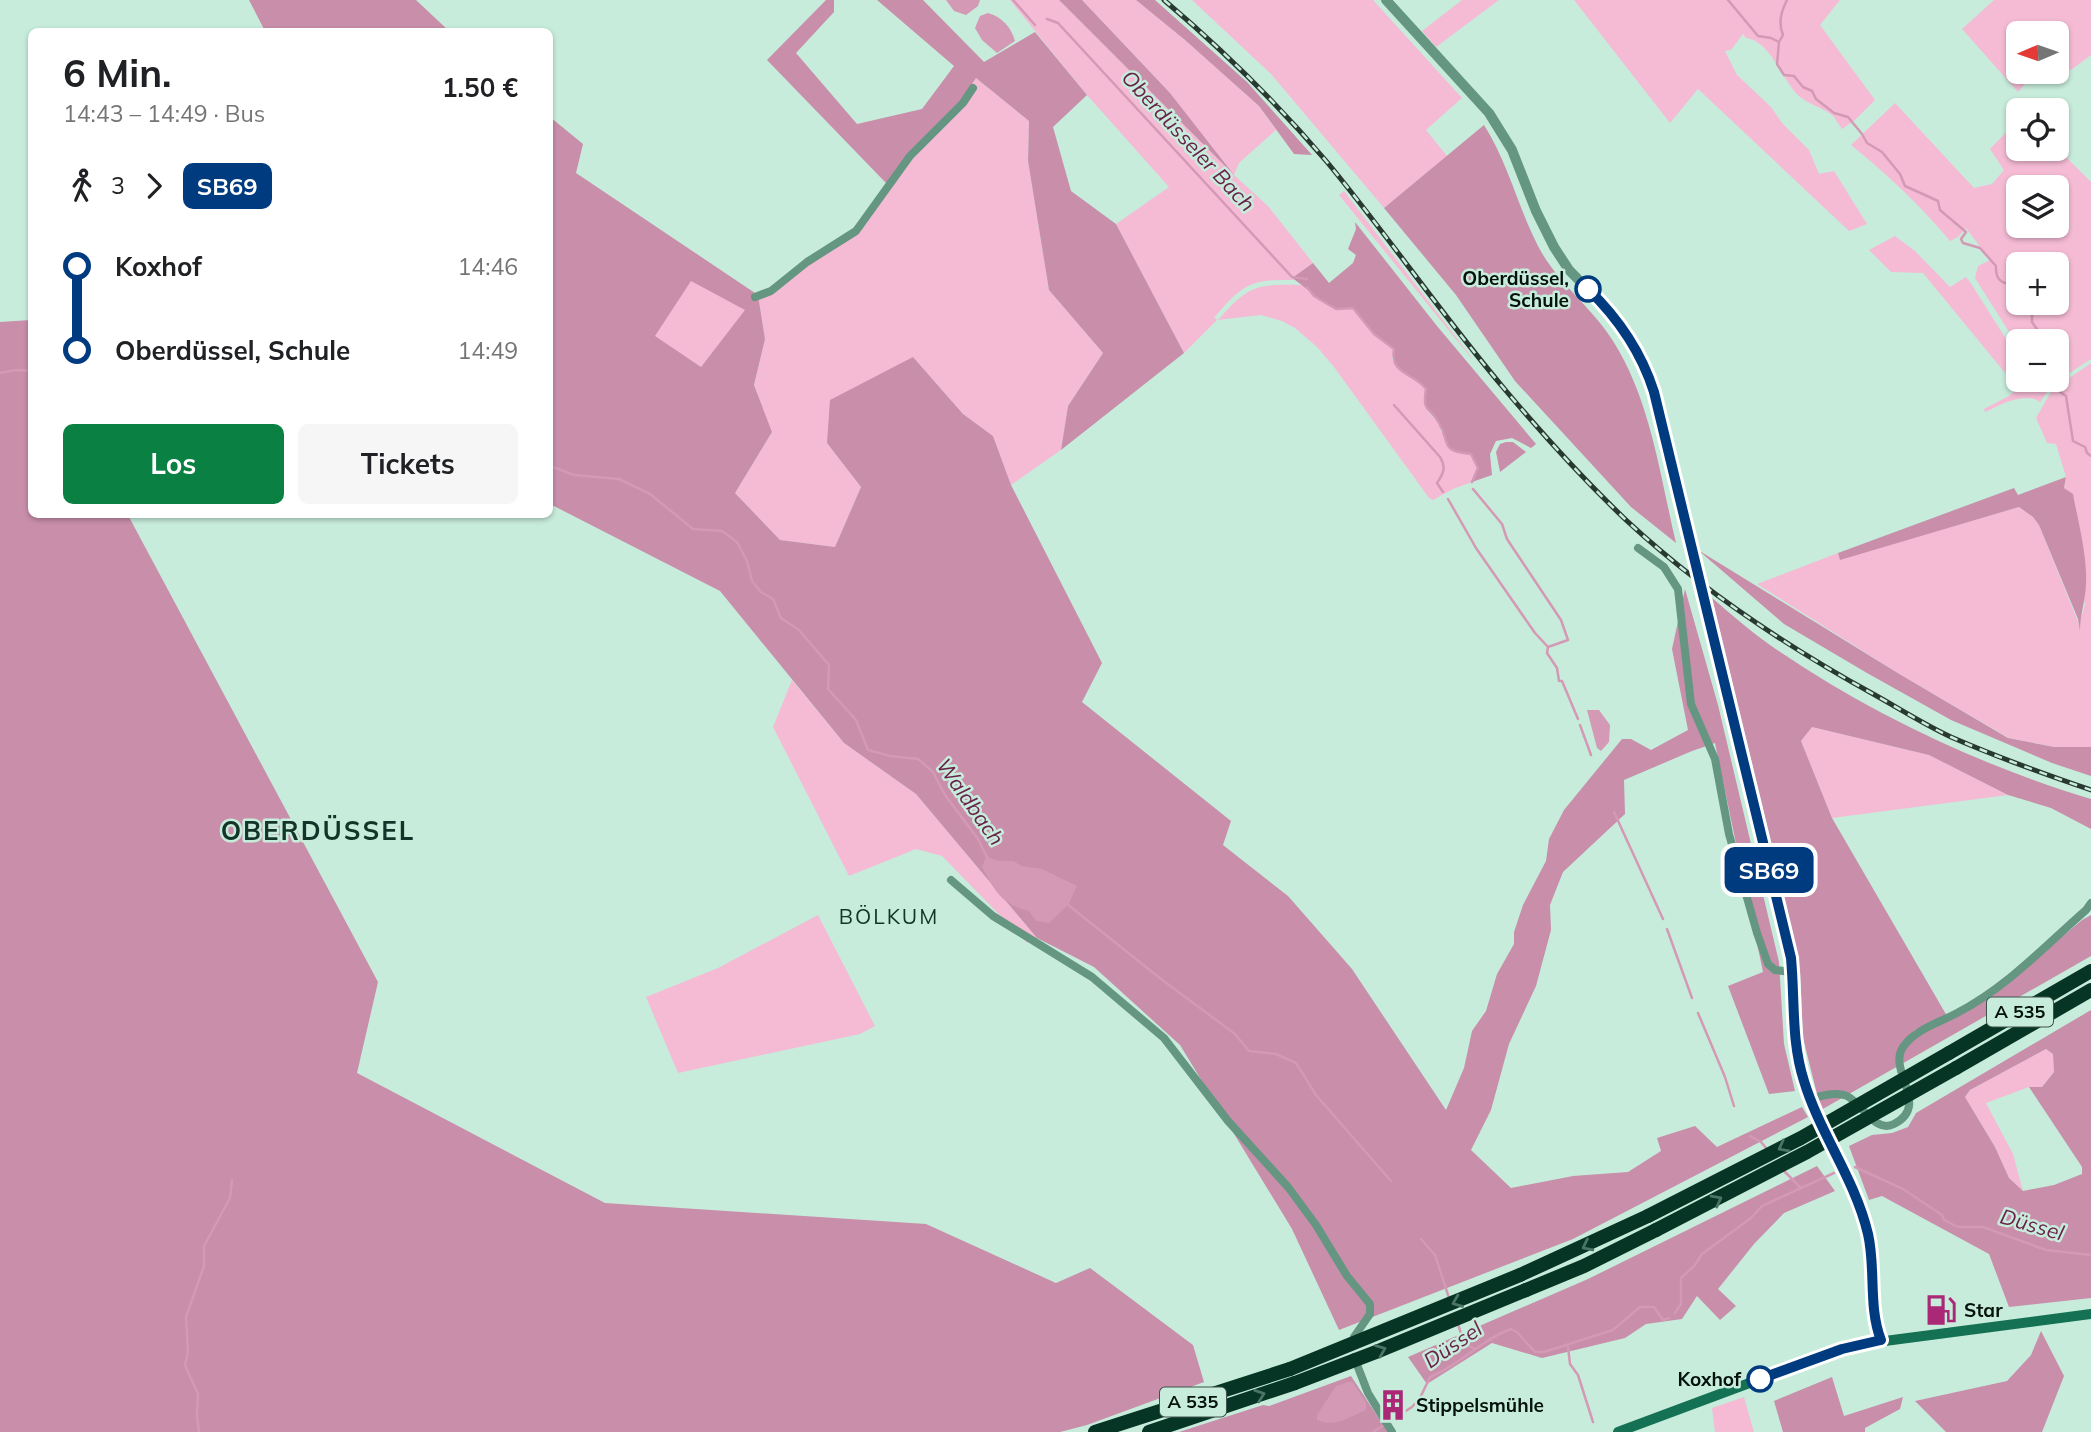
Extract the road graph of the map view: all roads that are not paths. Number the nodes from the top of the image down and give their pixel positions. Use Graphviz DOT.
graph roads {
  1 [pos="1386,0"];
  2 [pos="973,88"];
  3 [pos="755,297"];
  4 [pos="1638,548"];
  5 [pos="951,880"];
  6 [pos="2091,902"];
  7 [pos="2091,971"];
  8 [pos="1792,972"];
  9 [pos="2091,990"];
  10 [pos="1810,1099"];
  11 [pos="2091,1314"];
  12 [pos="1881,1340"];
  13 [pos="1292,1376"];
  14 [pos="1391,1430"];
  15 [pos="1095,1432"];
  16 [pos="1149,1432"];
  17 [pos="1618,1432"];
  1 -- 8 [label="street, bridge"];
  2 -- 3 [label="street"];
  4 -- 8 [label="street"];
  5 -- 14 [label="street"];
  6 -- 10 [label="street"];
  7 -- 13 [label="highway, A 535, one-way, bridge"];
  8 -- 10 [label="street"];
  13 -- 9 [label="highway, A 535, one-way, bridge"];
  10 -- 12 [label="street"];
  11 -- 12 [label="main road"];
  12 -- 17 [label="main road"];
  13 -- 15 [label="highway, A 535"];
  16 -- 13 [label="highway, A 535, one-way"];
}
